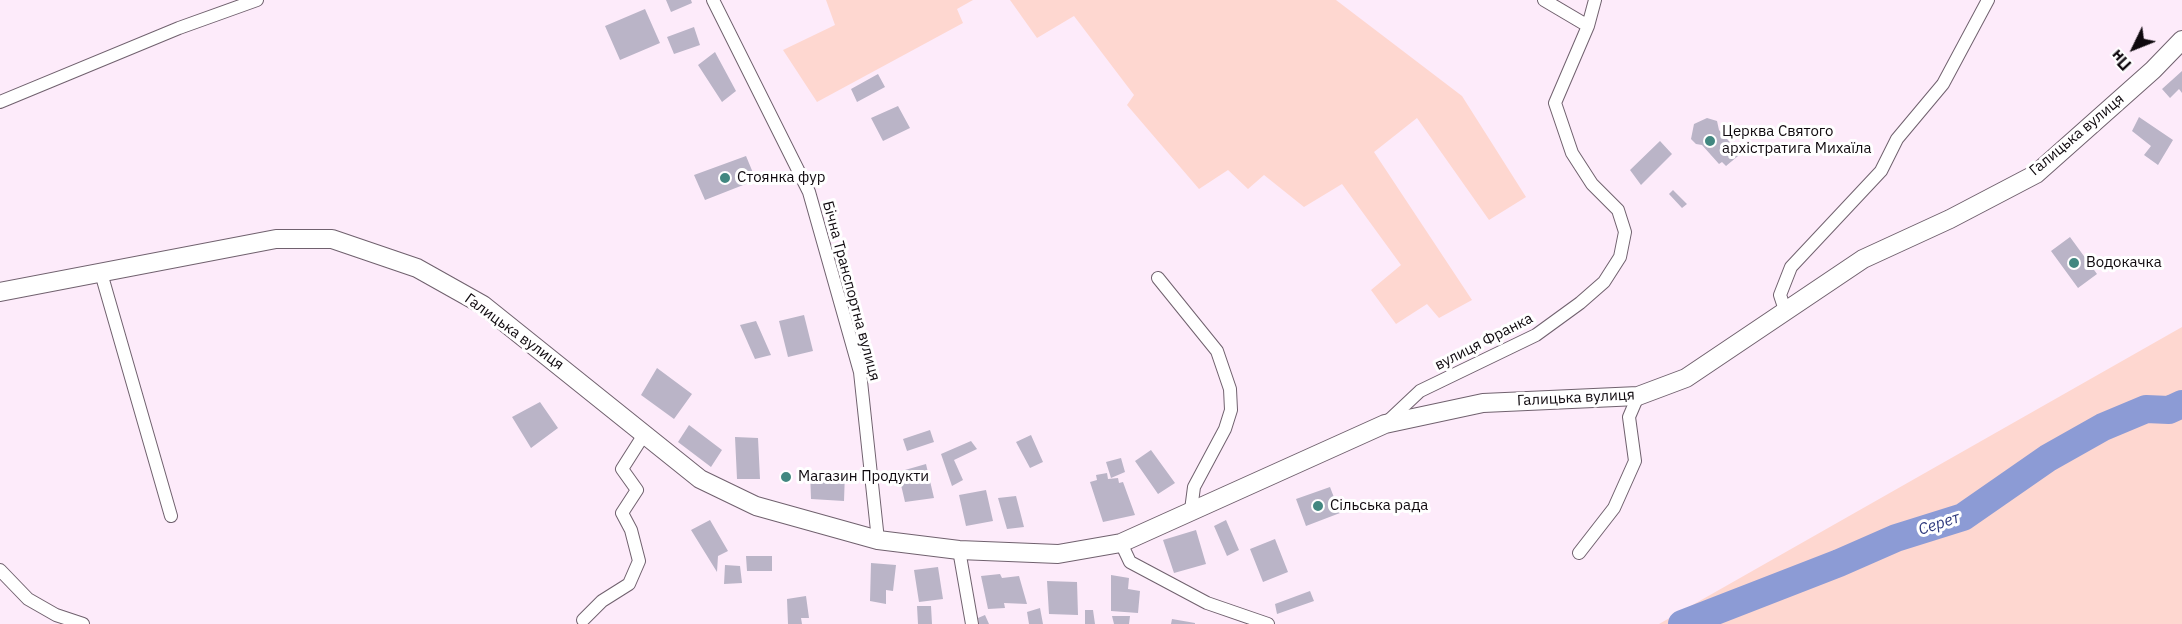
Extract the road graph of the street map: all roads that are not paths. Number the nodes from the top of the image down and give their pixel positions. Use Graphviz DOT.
graph roads {
  1 [pos="257,0"];
  2 [pos="712,0"];
  3 [pos="1544,0"];
  4 [pos="1594,0"];
  5 [pos="1988,0"];
  6 [pos="1588,26"];
  7 [pos="2182,40"];
  8 [pos="0,102"];
  9 [pos="101,273"];
  10 [pos="1158,278"];
  11 [pos="0,292"];
  12 [pos="1785,310"];
  13 [pos="1638,396"];
  14 [pos="1385,424"];
  15 [pos="643,436"];
  16 [pos="1191,510"];
  17 [pos="171,516"];
  18 [pos="878,540"];
  19 [pos="1121,543"];
  20 [pos="959,550"];
  21 [pos="1580,553"];
  22 [pos="0,570"];
  23 [pos="583,620"];
  24 [pos="83,624"];
  25 [pos="972,624"];
  26 [pos="1268,624"];
  1 -- 8 [label="street"];
  2 -- 18 [label="street, Бічна Транспортна вулиця"];
  3 -- 6 [label="street"];
  4 -- 6 [label="street, вулиця Франка"];
  5 -- 12 [label="street"];
  6 -- 14 [label="street, вулиця Франка"];
  7 -- 12 [label="main road, Галицька вулиця"];
  9 -- 11 [label="main road, Галицька вулиця"];
  9 -- 15 [label="main road, Галицька вулиця"];
  9 -- 17 [label="street"];
  10 -- 16 [label="street"];
  12 -- 13 [label="main road, Галицька вулиця"];
  13 -- 14 [label="main road, Галицька вулиця"];
  13 -- 21 [label="street"];
  14 -- 16 [label="main road, Галицька вулиця"];
  15 -- 18 [label="main road, Галицька вулиця"];
  15 -- 23 [label="street"];
  16 -- 19 [label="main road, Галицька вулиця"];
  18 -- 20 [label="main road, Галицька вулиця"];
  19 -- 20 [label="main road, Галицька вулиця"];
  19 -- 26 [label="street"];
  20 -- 25 [label="street"];
  22 -- 24 [label="street"];
}
